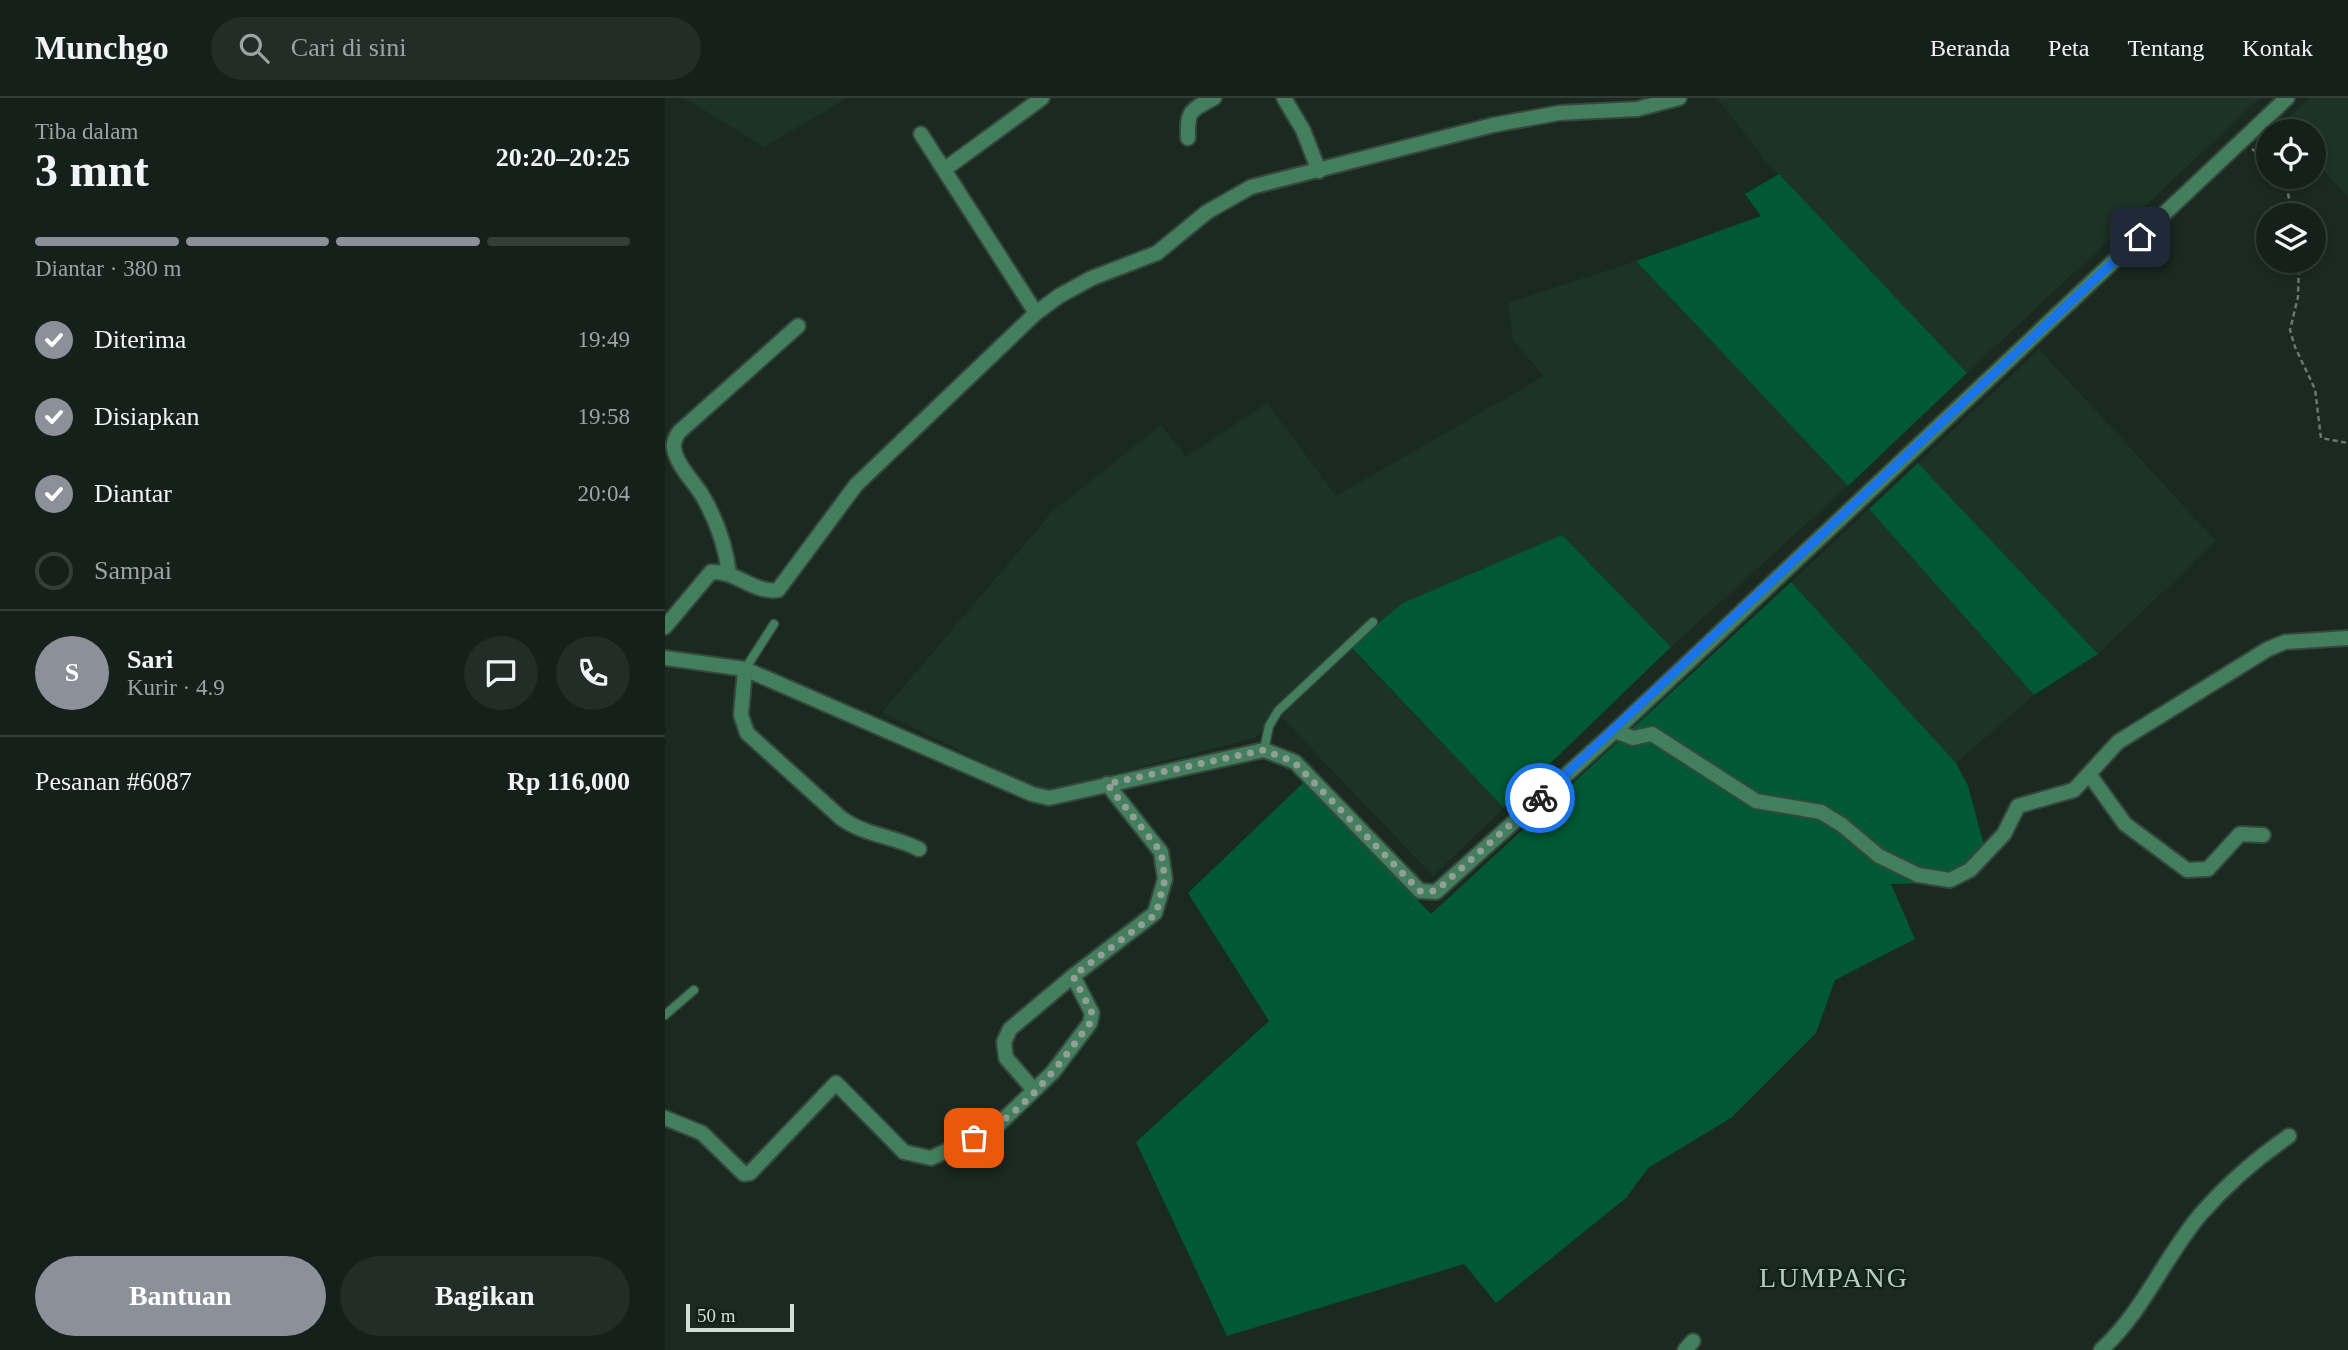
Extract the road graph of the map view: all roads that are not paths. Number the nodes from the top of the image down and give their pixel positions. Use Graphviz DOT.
graph roads {
  1 [pos="1042,98"];
  2 [pos="1214,98"];
  3 [pos="1284,98"];
  4 [pos="1679,98"];
  5 [pos="2287,98"];
  6 [pos="921,134"];
  7 [pos="1188,138"];
  8 [pos="945,170"];
  9 [pos="1319,171"];
  10 [pos="1036,313"];
  11 [pos="798,326"];
  12 [pos="729,574"];
  13 [pos="1373,622"];
  14 [pos="774,624"];
  15 [pos="665,627"];
  16 [pos="2348,638"];
  17 [pos="665,658"];
  18 [pos="745,668"];
  19 [pos="1615,731"];
  20 [pos="1264,750"];
  21 [pos="2089,774"];
  22 [pos="1107,784"];
  23 [pos="2263,835"];
  24 [pos="919,849"];
  25 [pos="1073,976"];
  26 [pos="694,990"];
  27 [pos="665,1015"];
  28 [pos="1034,1090"];
  29 [pos="665,1118"];
  30 [pos="2289,1136"];
  31 [pos="2101,1350"];
  1 -- 8 [label="street"];
  2 -- 7 [label="street"];
  3 -- 9 [label="street"];
  4 -- 9 [label="street"];
  5 -- 19 [label="street"];
  6 -- 8 [label="street"];
  8 -- 10 [label="street"];
  9 -- 10 [label="street"];
  10 -- 12 [label="street"];
  11 -- 12 [label="street"];
  12 -- 15 [label="street"];
  13 -- 20 [label="lane"];
  14 -- 18 [label="lane"];
  16 -- 21 [label="street"];
  17 -- 18 [label="street"];
  18 -- 22 [label="street"];
  18 -- 24 [label="street"];
  19 -- 20 [label="street"];
  19 -- 21 [label="street"];
  20 -- 22 [label="street"];
  21 -- 23 [label="street"];
  22 -- 25 [label="street"];
  25 -- 28 [label="street"];
  25 -- 28 [label="street"];
  26 -- 27 [label="lane"];
  28 -- 29 [label="street"];
  30 -- 31 [label="street"];
}
